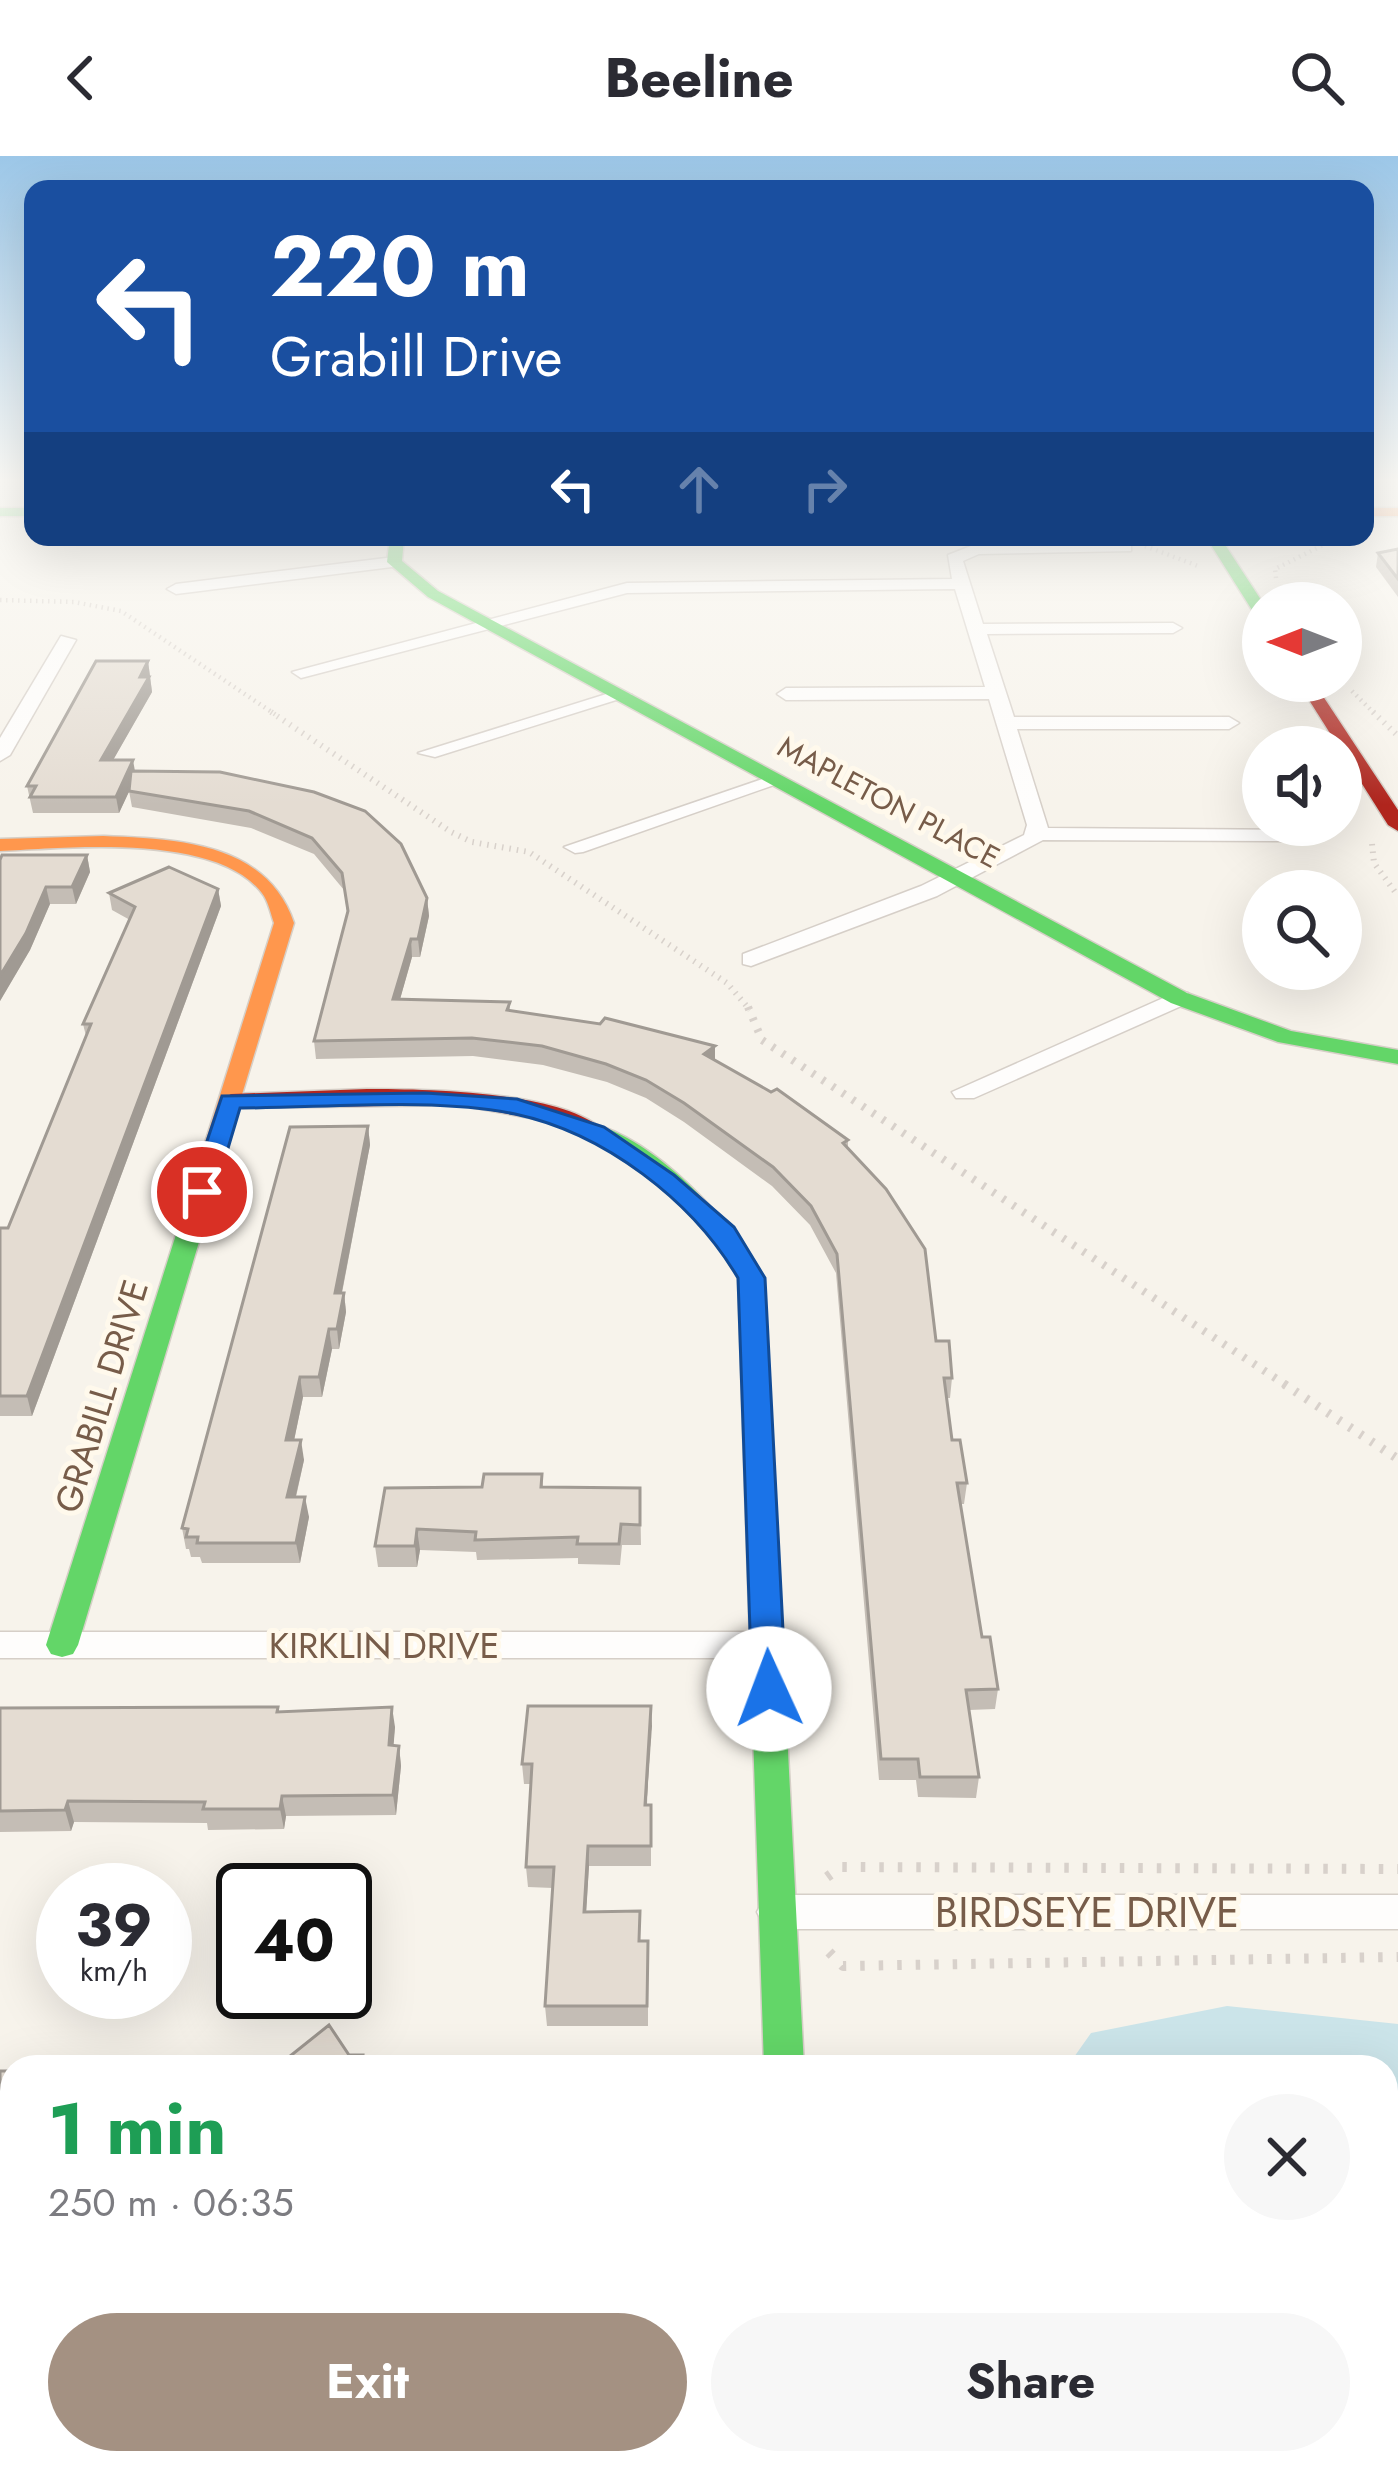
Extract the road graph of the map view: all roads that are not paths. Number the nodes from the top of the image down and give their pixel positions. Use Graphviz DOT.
graph roads {
  1 [pos="180,589"];
  2 [pos="426,589"];
  3 [pos="626,589"];
  4 [pos="963,589"];
  5 [pos="176,590"];
  6 [pos="488,622"];
  7 [pos="1173,628"];
  8 [pos="976,629"];
  9 [pos="67,640"];
  10 [pos="301,672"];
  11 [pos="994,693"];
  12 [pos="785,694"];
  13 [pos="623,695"];
  14 [pos="1319,702"];
  15 [pos="1005,723"];
  16 [pos="1229,723"];
  17 [pos="428,753"];
  18 [pos="0,755"];
  19 [pos="778,780"];
  20 [pos="1398,825"];
  21 [pos="1036,833"];
  22 [pos="1242,836"];
  23 [pos="0,845"];
  24 [pos="575,847"];
  25 [pos="958,878"];
  26 [pos="752,959"];
  27 [pos="1179,998"];
  28 [pos="1398,1057"];
  29 [pos="964,1092"];
  30 [pos="231,1101"];
  31 [pos="0,1645"];
  32 [pos="62,1645"];
  33 [pos="767,1645"];
  34 [pos="777,1912"];
  35 [pos="1398,1912"];
  36 [pos="783,2055"];
  1 -- 5 [label="street"];
  2 -- 6 [label="street, MAPLETON PLACE"];
  3 -- 6 [label="street"];
  4 -- 8 [label="street"];
  6 -- 10 [label="street"];
  6 -- 13 [label="street, MAPLETON PLACE"];
  7 -- 8 [label="street"];
  8 -- 11 [label="street"];
  9 -- 18 [label="street"];
  11 -- 12 [label="street"];
  11 -- 15 [label="street"];
  13 -- 17 [label="street"];
  13 -- 19 [label="street, MAPLETON PLACE"];
  14 -- 20 [label="street"];
  15 -- 16 [label="street"];
  15 -- 21 [label="street"];
  19 -- 24 [label="street"];
  19 -- 25 [label="street, MAPLETON PLACE"];
  21 -- 22 [label="street"];
  21 -- 25 [label="street"];
  23 -- 30 [label="street, GRABILL DRIVE"];
  25 -- 26 [label="street"];
  25 -- 27 [label="street, MAPLETON PLACE"];
  27 -- 28 [label="street, MAPLETON PLACE"];
  27 -- 29 [label="street"];
  30 -- 32 [label="street, GRABILL DRIVE"];
  30 -- 33 [label="street"];
  31 -- 32 [label="street, KIRKLIN DRIVE"];
  32 -- 33 [label="street, KIRKLIN DRIVE"];
  33 -- 34 [label="street"];
  34 -- 35 [label="street, BIRDSEYE DRIVE"];
  34 -- 36 [label="street"];
}
